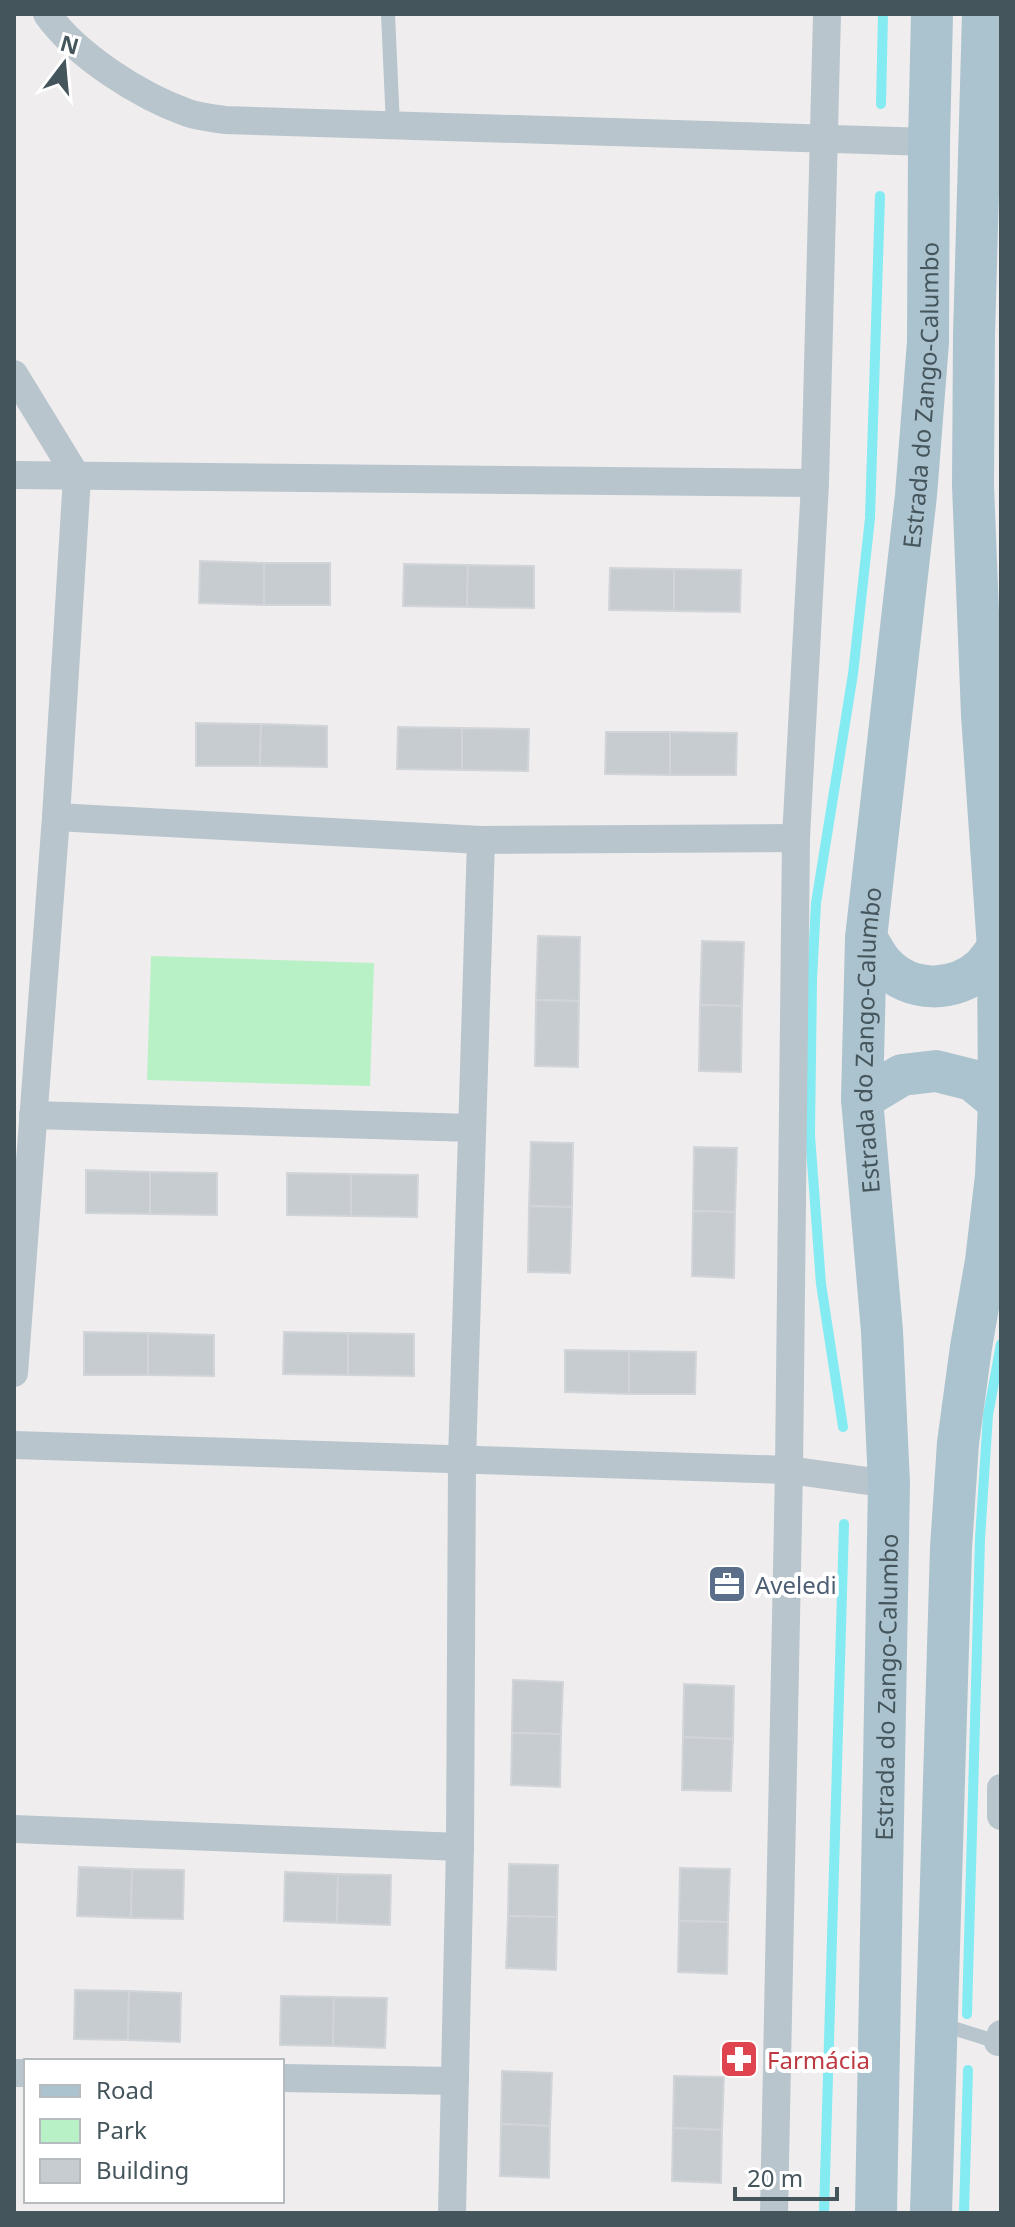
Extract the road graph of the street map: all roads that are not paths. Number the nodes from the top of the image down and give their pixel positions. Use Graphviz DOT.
graph roads {
  1 [pos="47,14"];
  2 [pos="388,14"];
  3 [pos="827,14"];
  4 [pos="932,14"];
  5 [pos="983,14"];
  6 [pos="994,77"];
  7 [pos="393,126"];
  8 [pos="824,139"];
  9 [pos="894,141"];
  10 [pos="14,374"];
  11 [pos="14,475"];
  12 [pos="77,477"];
  13 [pos="815,483"];
  14 [pos="56,817"];
  15 [pos="796,838"];
  16 [pos="481,840"];
  17 [pos="866,938"];
  18 [pos="998,948"];
  19 [pos="862,1099"];
  20 [pos="999,1102"];
  21 [pos="33,1115"];
  22 [pos="472,1128"];
  23 [pos="14,1373"];
  24 [pos="14,1445"];
  25 [pos="462,1460"];
  26 [pos="789,1470"];
  27 [pos="889,1484"];
  28 [pos="1001,1788"];
  29 [pos="1001,1816"];
  30 [pos="14,1829"];
  31 [pos="460,1847"];
  32 [pos="936,2023"];
  33 [pos="1000,2040"];
  34 [pos="284,2078"];
  35 [pos="455,2081"];
  36 [pos="452,2213"];
  37 [pos="774,2213"];
  38 [pos="876,2213"];
  39 [pos="931,2213"];
  1 -- 7 [label="street"];
  2 -- 7 [label="lane"];
  3 -- 8 [label="street"];
  4 -- 9 [label="main road, Estrada do Zango-Calumbo"];
  5 -- 6 [label="main road"];
  6 -- 18 [label="main road"];
  7 -- 8 [label="street"];
  8 -- 9 [label="street"];
  8 -- 13 [label="street"];
  9 -- 17 [label="main road, Estrada do Zango-Calumbo"];
  10 -- 12 [label="street"];
  11 -- 12 [label="street"];
  12 -- 13 [label="street"];
  12 -- 14 [label="street"];
  13 -- 15 [label="street"];
  14 -- 16 [label="street"];
  14 -- 21 [label="street"];
  15 -- 16 [label="street"];
  15 -- 26 [label="street"];
  16 -- 22 [label="street"];
  17 -- 18 [label="main road"];
  17 -- 19 [label="main road, Estrada do Zango-Calumbo"];
  18 -- 20 [label="main road"];
  19 -- 20 [label="main road"];
  19 -- 27 [label="main road, Estrada do Zango-Calumbo"];
  20 -- 32 [label="main road"];
  21 -- 22 [label="street"];
  21 -- 23 [label="street"];
  22 -- 25 [label="street"];
  24 -- 25 [label="street"];
  25 -- 26 [label="street"];
  25 -- 31 [label="street"];
  26 -- 27 [label="street"];
  26 -- 37 [label="street"];
  27 -- 38 [label="main road, Estrada do Zango-Calumbo"];
  28 -- 29 [label="street"];
  30 -- 31 [label="street"];
  31 -- 35 [label="street"];
  32 -- 33 [label="lane"];
  32 -- 39 [label="main road"];
  34 -- 35 [label="street"];
  35 -- 36 [label="street"];
}
